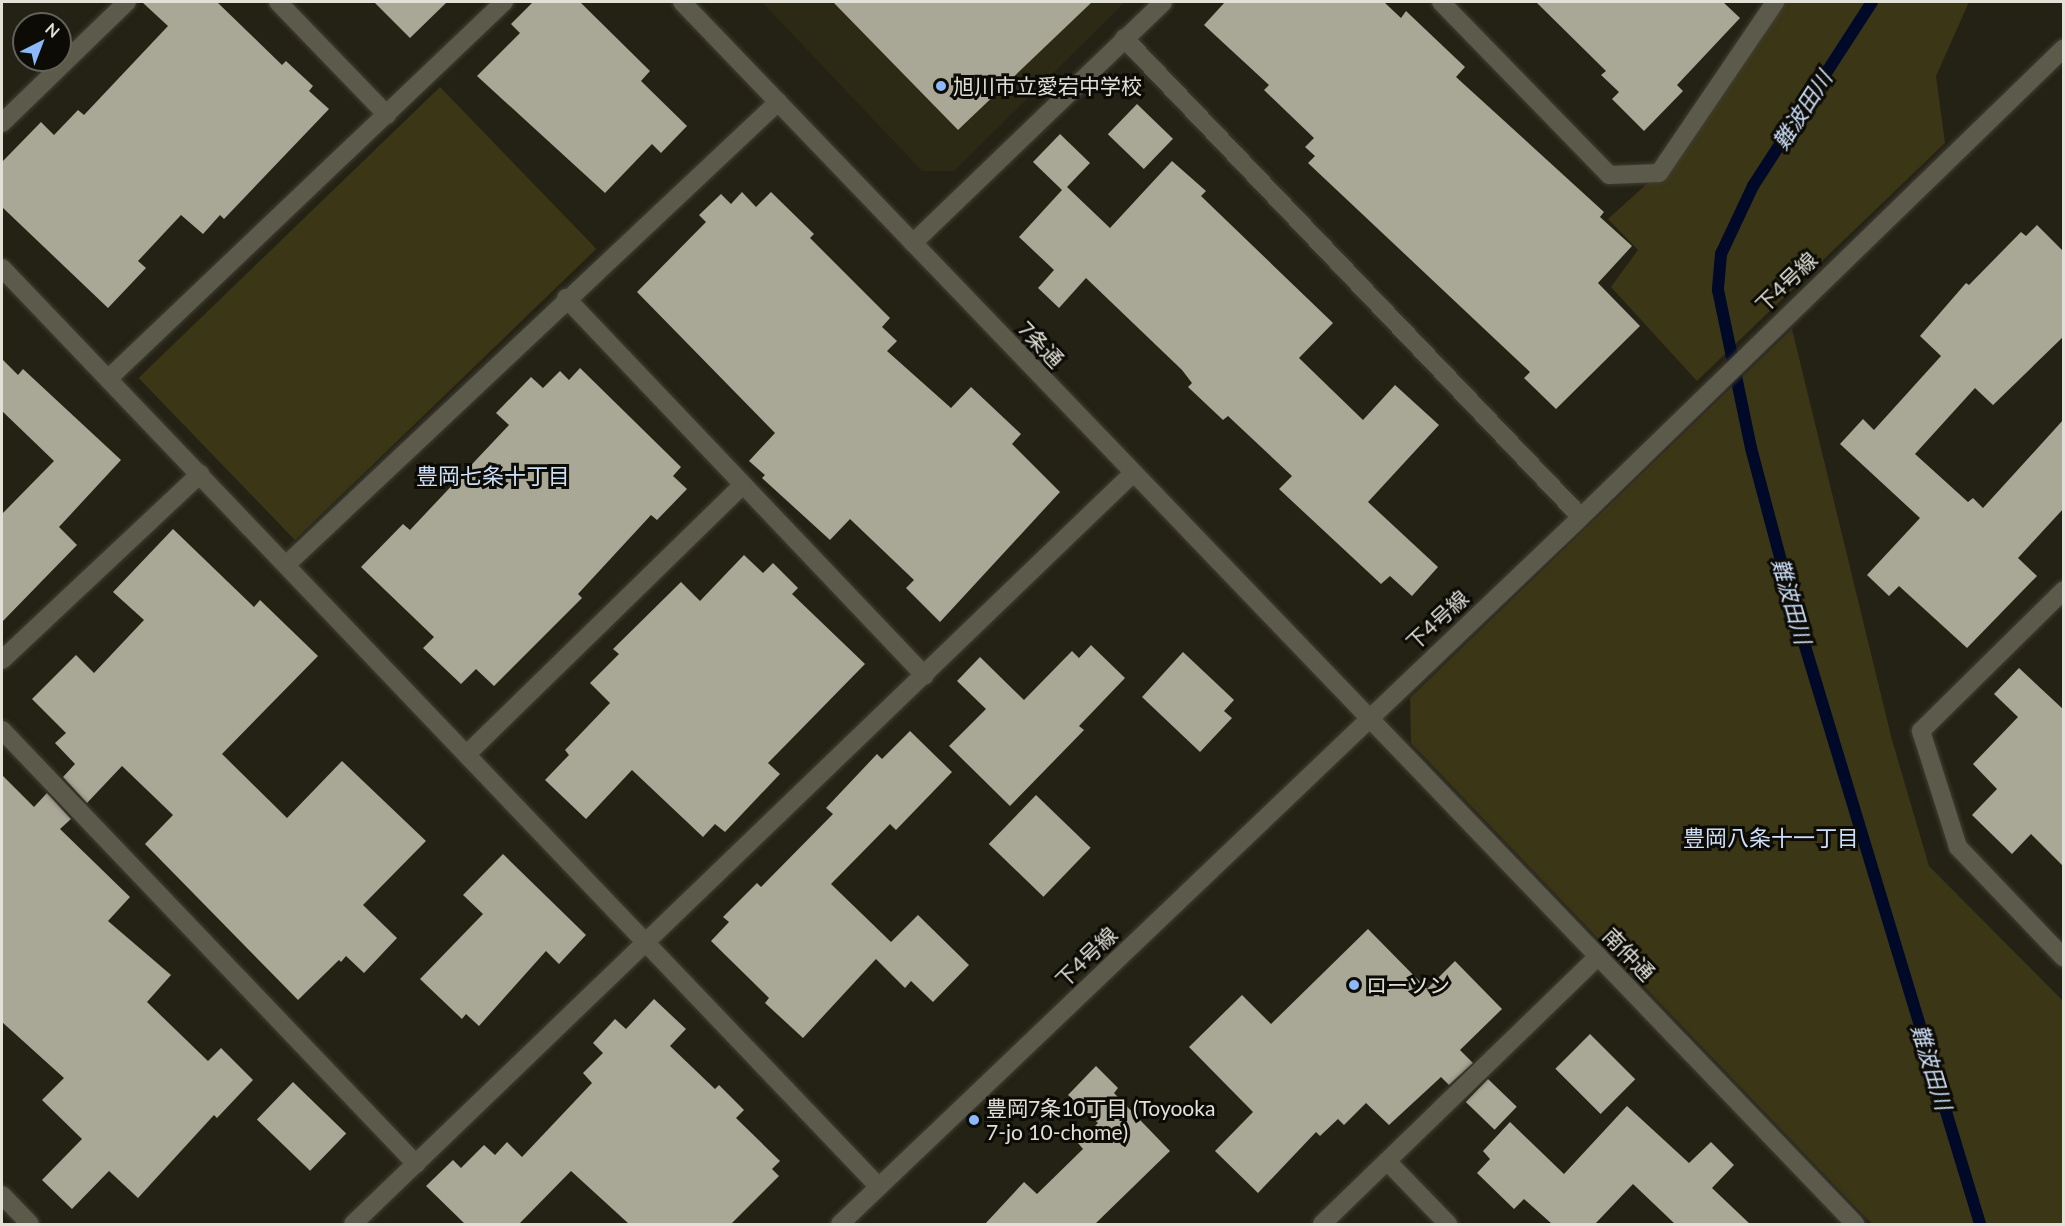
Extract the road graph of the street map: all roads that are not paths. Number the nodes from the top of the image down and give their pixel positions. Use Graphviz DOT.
graph roads {
  1 [pos="127,2"];
  2 [pos="278,2"];
  3 [pos="504,2"];
  4 [pos="682,2"];
  5 [pos="1162,2"];
  6 [pos="1441,2"];
  7 [pos="1775,2"];
  8 [pos="1124,38"];
  9 [pos="2064,48"];
  10 [pos="778,102"];
  11 [pos="387,115"];
  12 [pos="2,123"];
  13 [pos="913,243"];
  14 [pos="2,268"];
  15 [pos="566,298"];
  16 [pos="108,380"];
  17 [pos="1133,473"];
  18 [pos="200,474"];
  19 [pos="743,485"];
  20 [pos="1581,517"];
  21 [pos="286,565"];
  22 [pos="2064,590"];
  23 [pos="2,660"];
  24 [pos="925,676"];
  25 [pos="1368,717"];
  26 [pos="2,730"];
  27 [pos="466,754"];
  28 [pos="646,942"];
  29 [pos="1599,956"];
  30 [pos="2064,958"];
  31 [pos="1387,1161"];
  32 [pos="416,1164"];
  33 [pos="879,1187"];
  34 [pos="2,1195"];
  35 [pos="30,1224"];
  36 [pos="353,1224"];
  37 [pos="840,1224"];
  38 [pos="1322,1224"];
  39 [pos="1448,1224"];
  40 [pos="1855,1224"];
  1 -- 12 [label="street"];
  2 -- 11 [label="street"];
  3 -- 11 [label="street"];
  4 -- 10 [label="street, 7条通"];
  5 -- 8 [label="street"];
  6 -- 7 [label="street"];
  8 -- 13 [label="street"];
  8 -- 20 [label="street"];
  9 -- 20 [label="street, 下4号線"];
  10 -- 13 [label="street, 7条通"];
  10 -- 15 [label="street"];
  11 -- 16 [label="street"];
  13 -- 17 [label="street, 7条通"];
  14 -- 16 [label="street"];
  15 -- 19 [label="street"];
  15 -- 21 [label="street"];
  16 -- 18 [label="street"];
  17 -- 24 [label="street"];
  17 -- 25 [label="street, 7条通"];
  18 -- 21 [label="street"];
  18 -- 23 [label="street"];
  19 -- 24 [label="street"];
  19 -- 27 [label="street"];
  20 -- 25 [label="street, 下4号線"];
  21 -- 27 [label="street"];
  22 -- 30 [label="street"];
  24 -- 28 [label="street"];
  25 -- 29 [label="street, 南仲通"];
  25 -- 33 [label="street, 下4号線"];
  26 -- 32 [label="street"];
  27 -- 28 [label="street"];
  28 -- 32 [label="street"];
  28 -- 33 [label="street"];
  29 -- 31 [label="street"];
  29 -- 40 [label="street, 南仲通"];
  31 -- 38 [label="street"];
  31 -- 39 [label="street"];
  32 -- 36 [label="street"];
  33 -- 37 [label="street, 下4号線"];
  34 -- 35 [label="street"];
}
